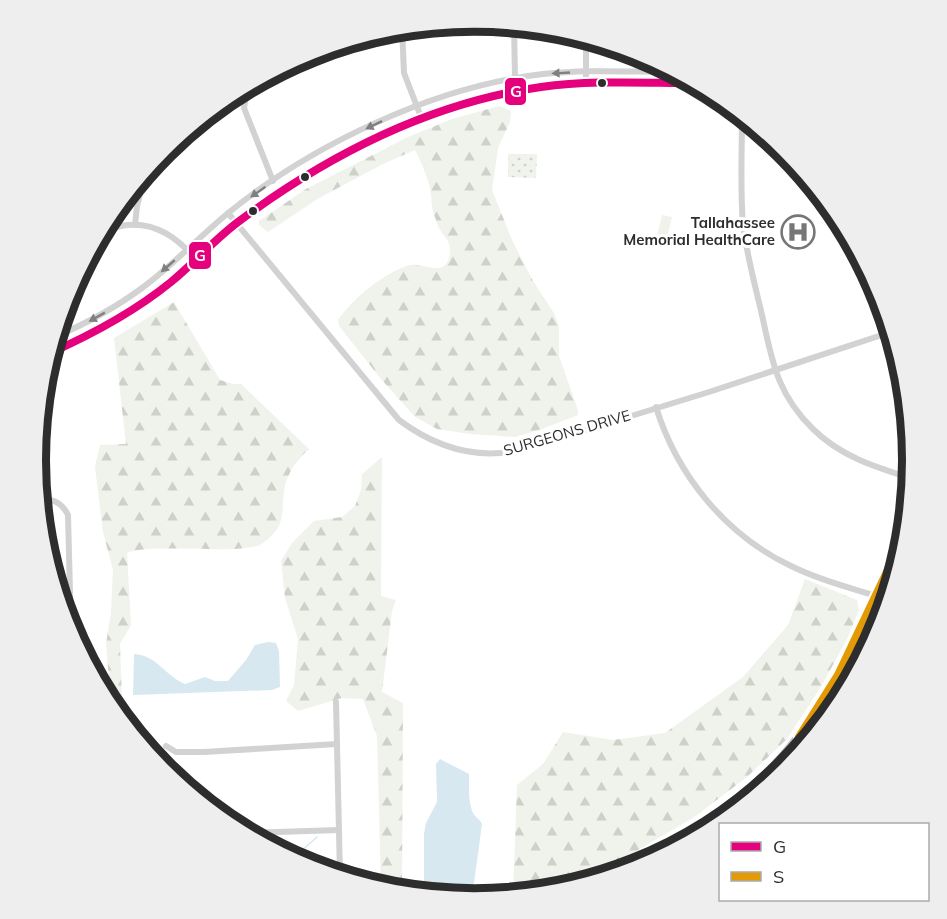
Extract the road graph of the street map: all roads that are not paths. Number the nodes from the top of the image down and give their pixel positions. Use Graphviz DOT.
graph roads {
  1 [pos="514,33"];
  2 [pos="402,38"];
  3 [pos="586,47"];
  4 [pos="650,70"];
  5 [pos="586,72"];
  6 [pos="619,72"];
  7 [pos="540,74"];
  8 [pos="515,78"];
  9 [pos="677,83"];
  10 [pos="586,84"];
  11 [pos="620,84"];
  12 [pos="516,91"];
  13 [pos="246,98"];
  14 [pos="417,105"];
  15 [pos="421,117"];
  16 [pos="742,127"];
  17 [pos="273,181"];
  18 [pos="141,190"];
  19 [pos="228,213"];
  20 [pos="236,224"];
  21 [pos="135,225"];
  22 [pos="114,227"];
  23 [pos="187,249"];
  24 [pos="196,259"];
  25 [pos="80,326"];
  26 [pos="65,333"];
  27 [pos="883,335"];
  28 [pos="84,337"];
  29 [pos="60,347"];
  30 [pos="775,370"];
  31 [pos="656,407"];
  32 [pos="901,475"];
  33 [pos="47,499"];
  34 [pos="885,577"];
  35 [pos="876,596"];
  36 [pos="70,603"];
  37 [pos="336,702"];
  38 [pos="816,715"];
  39 [pos="337,744"];
  40 [pos="166,746"];
  41 [pos="339,830"];
  42 [pos="264,832"];
  43 [pos="340,866"];
  1 -- 8 [label="street"];
  2 -- 14 [label="street"];
  3 -- 5 [label="street"];
  4 -- 6 [label="street"];
  5 -- 6 [label="street"];
  5 -- 7 [label="street, one-way"];
  5 -- 10 [label="street"];
  6 -- 11 [label="street"];
  7 -- 8 [label="street"];
  7 -- 12 [label="street"];
  8 -- 14 [label="street"];
  9 -- 11 [label="street"];
  10 -- 11 [label="street"];
  10 -- 12 [label="street"];
  12 -- 15 [label="street"];
  13 -- 17 [label="street"];
  14 -- 15 [label="street"];
  14 -- 17 [label="street, one-way"];
  15 -- 20 [label="street"];
  16 -- 30 [label="street"];
  17 -- 19 [label="street, one-way"];
  18 -- 21 [label="street"];
  19 -- 20 [label="street, SURGEONS DRIVE"];
  19 -- 23 [label="street"];
  20 -- 24 [label="street"];
  20 -- 31 [label="street, SURGEONS DRIVE"];
  21 -- 22 [label="street"];
  21 -- 23 [label="street"];
  23 -- 24 [label="street"];
  23 -- 25 [label="street, one-way"];
  24 -- 28 [label="street"];
  25 -- 26 [label="street"];
  25 -- 28 [label="street"];
  27 -- 30 [label="street, SURGEONS DRIVE"];
  28 -- 29 [label="street"];
  30 -- 31 [label="street, SURGEONS DRIVE"];
  30 -- 32 [label="street"];
  31 -- 35 [label="street"];
  33 -- 36 [label="street"];
  34 -- 35 [label="main road"];
  35 -- 38 [label="main road"];
  37 -- 39 [label="street"];
  39 -- 40 [label="street"];
  39 -- 41 [label="street"];
  41 -- 42 [label="street"];
  41 -- 43 [label="street"];
}
